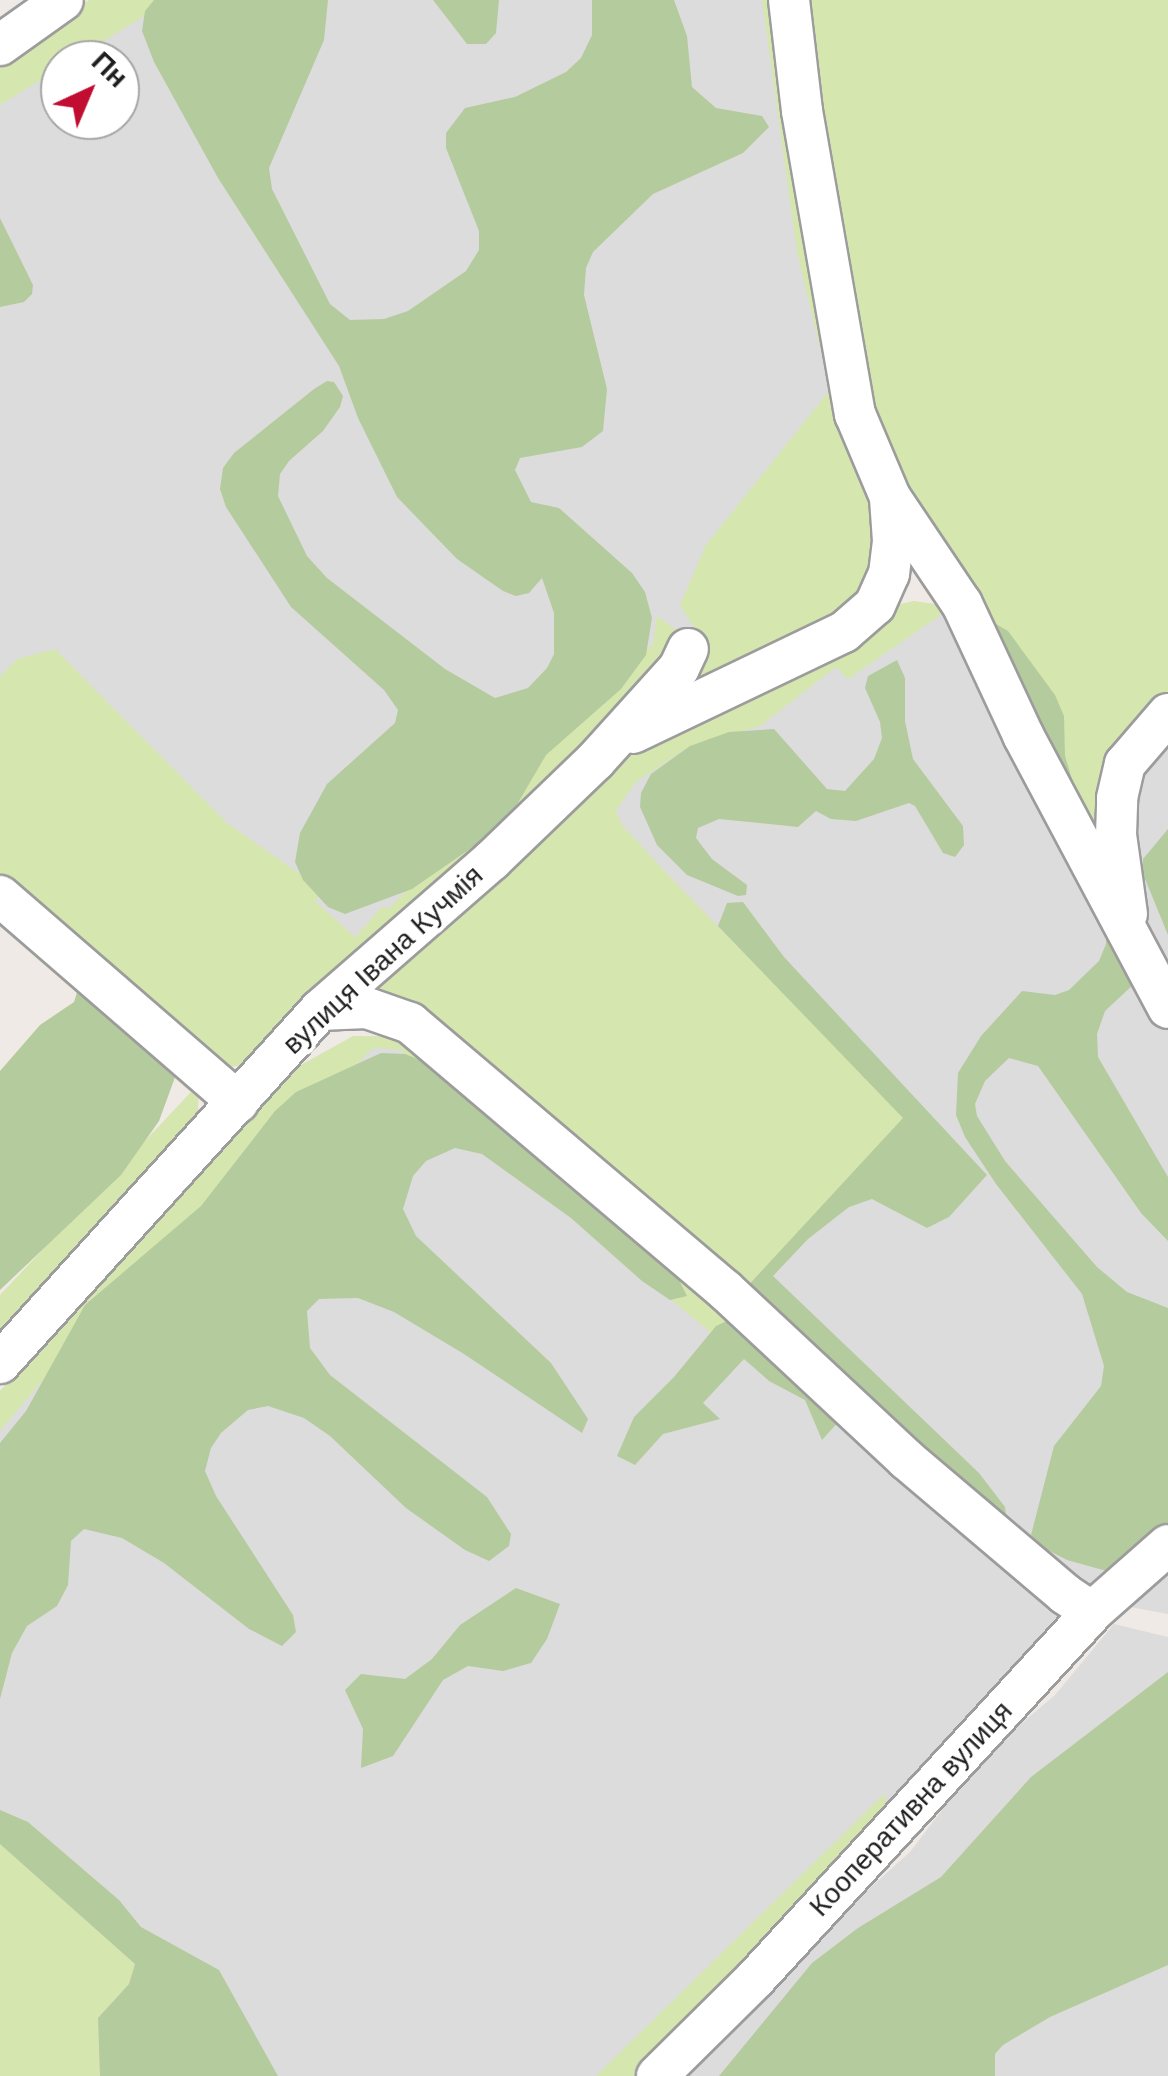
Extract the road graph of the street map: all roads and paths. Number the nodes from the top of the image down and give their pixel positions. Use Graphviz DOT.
graph roads {
  1 [pos="63,0"];
  2 [pos="789,0"];
  3 [pos="0,45"];
  4 [pos="890,497"];
  5 [pos="962,604"];
  6 [pos="875,605"];
  7 [pos="688,649"];
  8 [pos="1168,714"];
  9 [pos="611,744"];
  10 [pos="0,896"];
  11 [pos="1130,938"];
  12 [pos="1168,1008"];
  13 [pos="320,1010"];
  14 [pos="238,1102"];
  15 [pos="0,1363"];
  16 [pos="1168,1544"];
  17 [pos="1092,1612"];
  18 [pos="657,2076"];
  1 -- 3 [label="street"];
  2 -- 4 [label="street"];
  4 -- 5 [label="street"];
  4 -- 6 [label="street"];
  5 -- 6 [label="street"];
  5 -- 11 [label="street"];
  6 -- 9 [label="street"];
  7 -- 9 [label="street, вулиця Івана Кучмія"];
  8 -- 11 [label="street"];
  9 -- 13 [label="street, вулиця Івана Кучмія"];
  10 -- 14 [label="street"];
  11 -- 12 [label="street"];
  13 -- 14 [label="street, вулиця Івана Кучмія"];
  13 -- 17 [label="street"];
  14 -- 15 [label="street, вулиця Івана Кучмія"];
  16 -- 17 [label="street, Кооперативна вулиця"];
  17 -- 18 [label="street, Кооперативна вулиця"];
}
